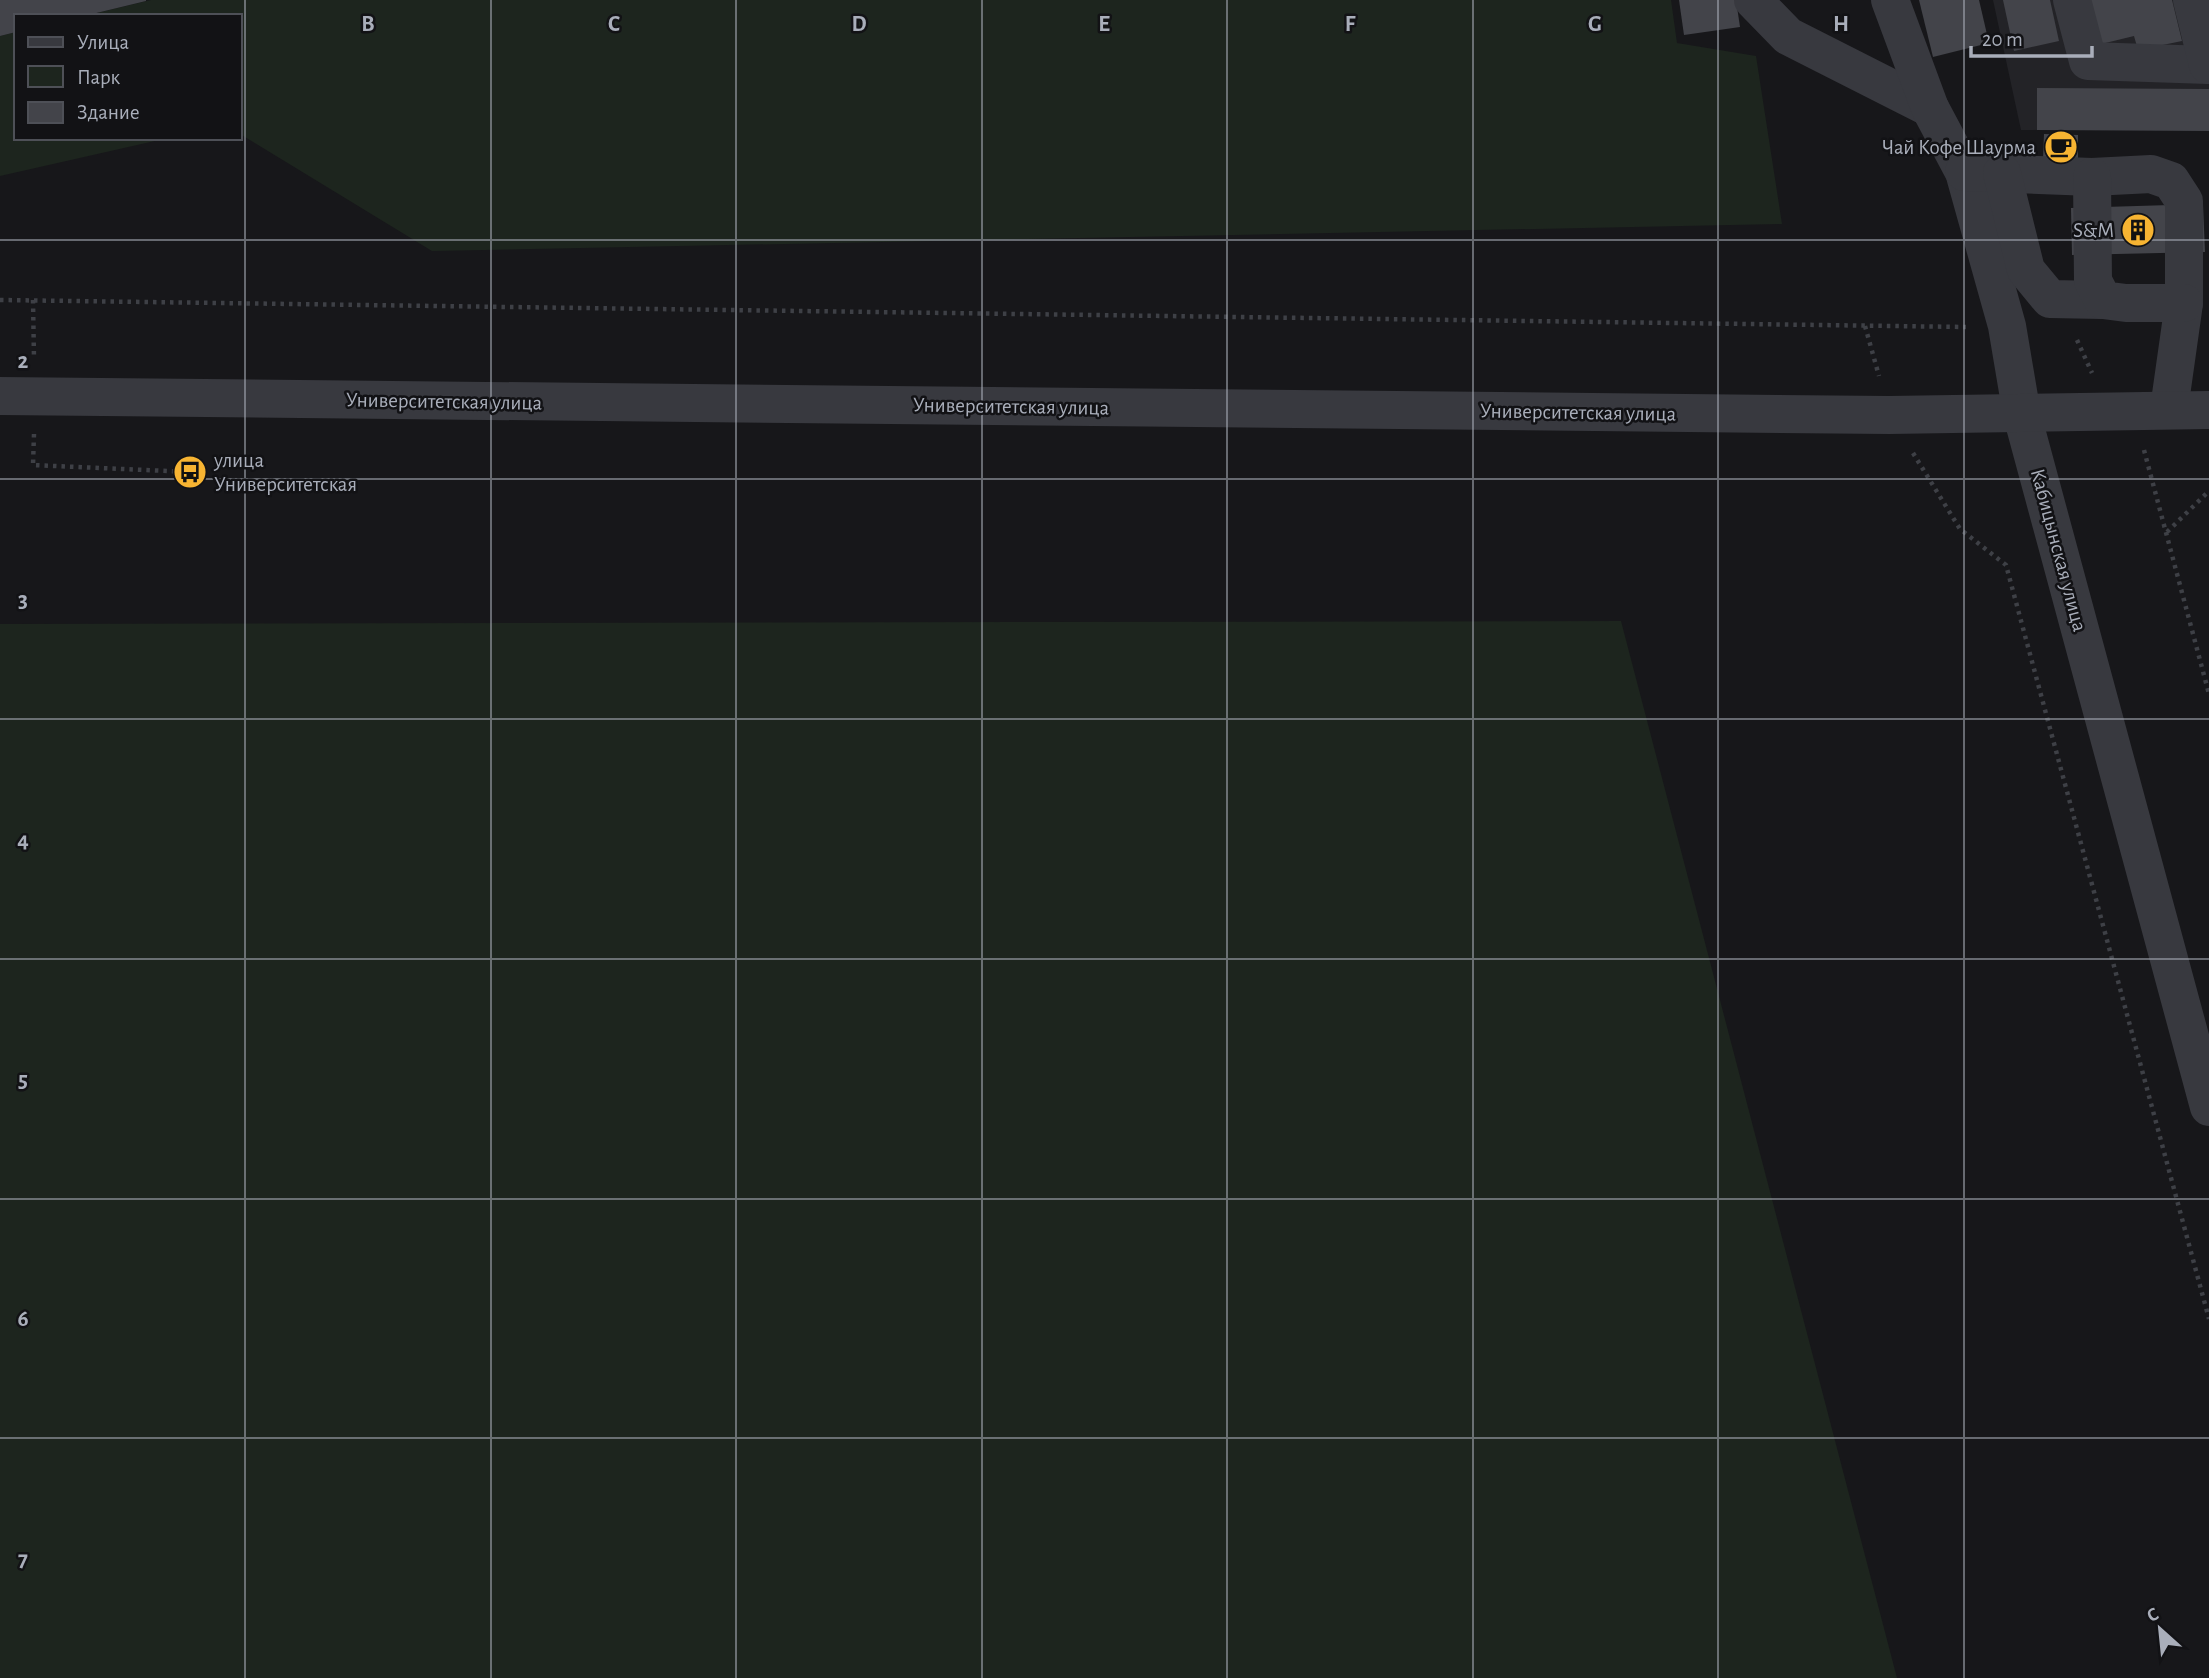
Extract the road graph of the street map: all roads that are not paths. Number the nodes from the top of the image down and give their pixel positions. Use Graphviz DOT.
graph roads {
  1 [pos="1753,0"];
  2 [pos="1891,0"];
  3 [pos="2072,0"];
  4 [pos="2192,0"];
  5 [pos="2208,65"];
  6 [pos="1930,108"];
  7 [pos="1964,172"];
  8 [pos="2002,173"];
  9 [pos="2092,177"];
  10 [pos="2103,300"];
  11 [pos="2184,303"];
  12 [pos="0,396"];
  13 [pos="2169,409"];
  14 [pos="2209,410"];
  15 [pos="2022,415"];
  16 [pos="2209,1107"];
  1 -- 6 [label="street"];
  2 -- 6 [label="street, Кабицынская улица"];
  3 -- 5 [label="street"];
  4 -- 5 [label="street"];
  6 -- 7 [label="street, Кабицынская улица"];
  7 -- 8 [label="street"];
  7 -- 15 [label="street, Кабицынская улица"];
  8 -- 9 [label="street"];
  8 -- 10 [label="street"];
  9 -- 10 [label="street"];
  9 -- 11 [label="street"];
  10 -- 11 [label="street"];
  11 -- 13 [label="street"];
  12 -- 15 [label="street, Университетская улица"];
  13 -- 14 [label="street, Университетская улица"];
  13 -- 15 [label="street, Университетская улица"];
  15 -- 16 [label="street, Кабицынская улица"];
}
